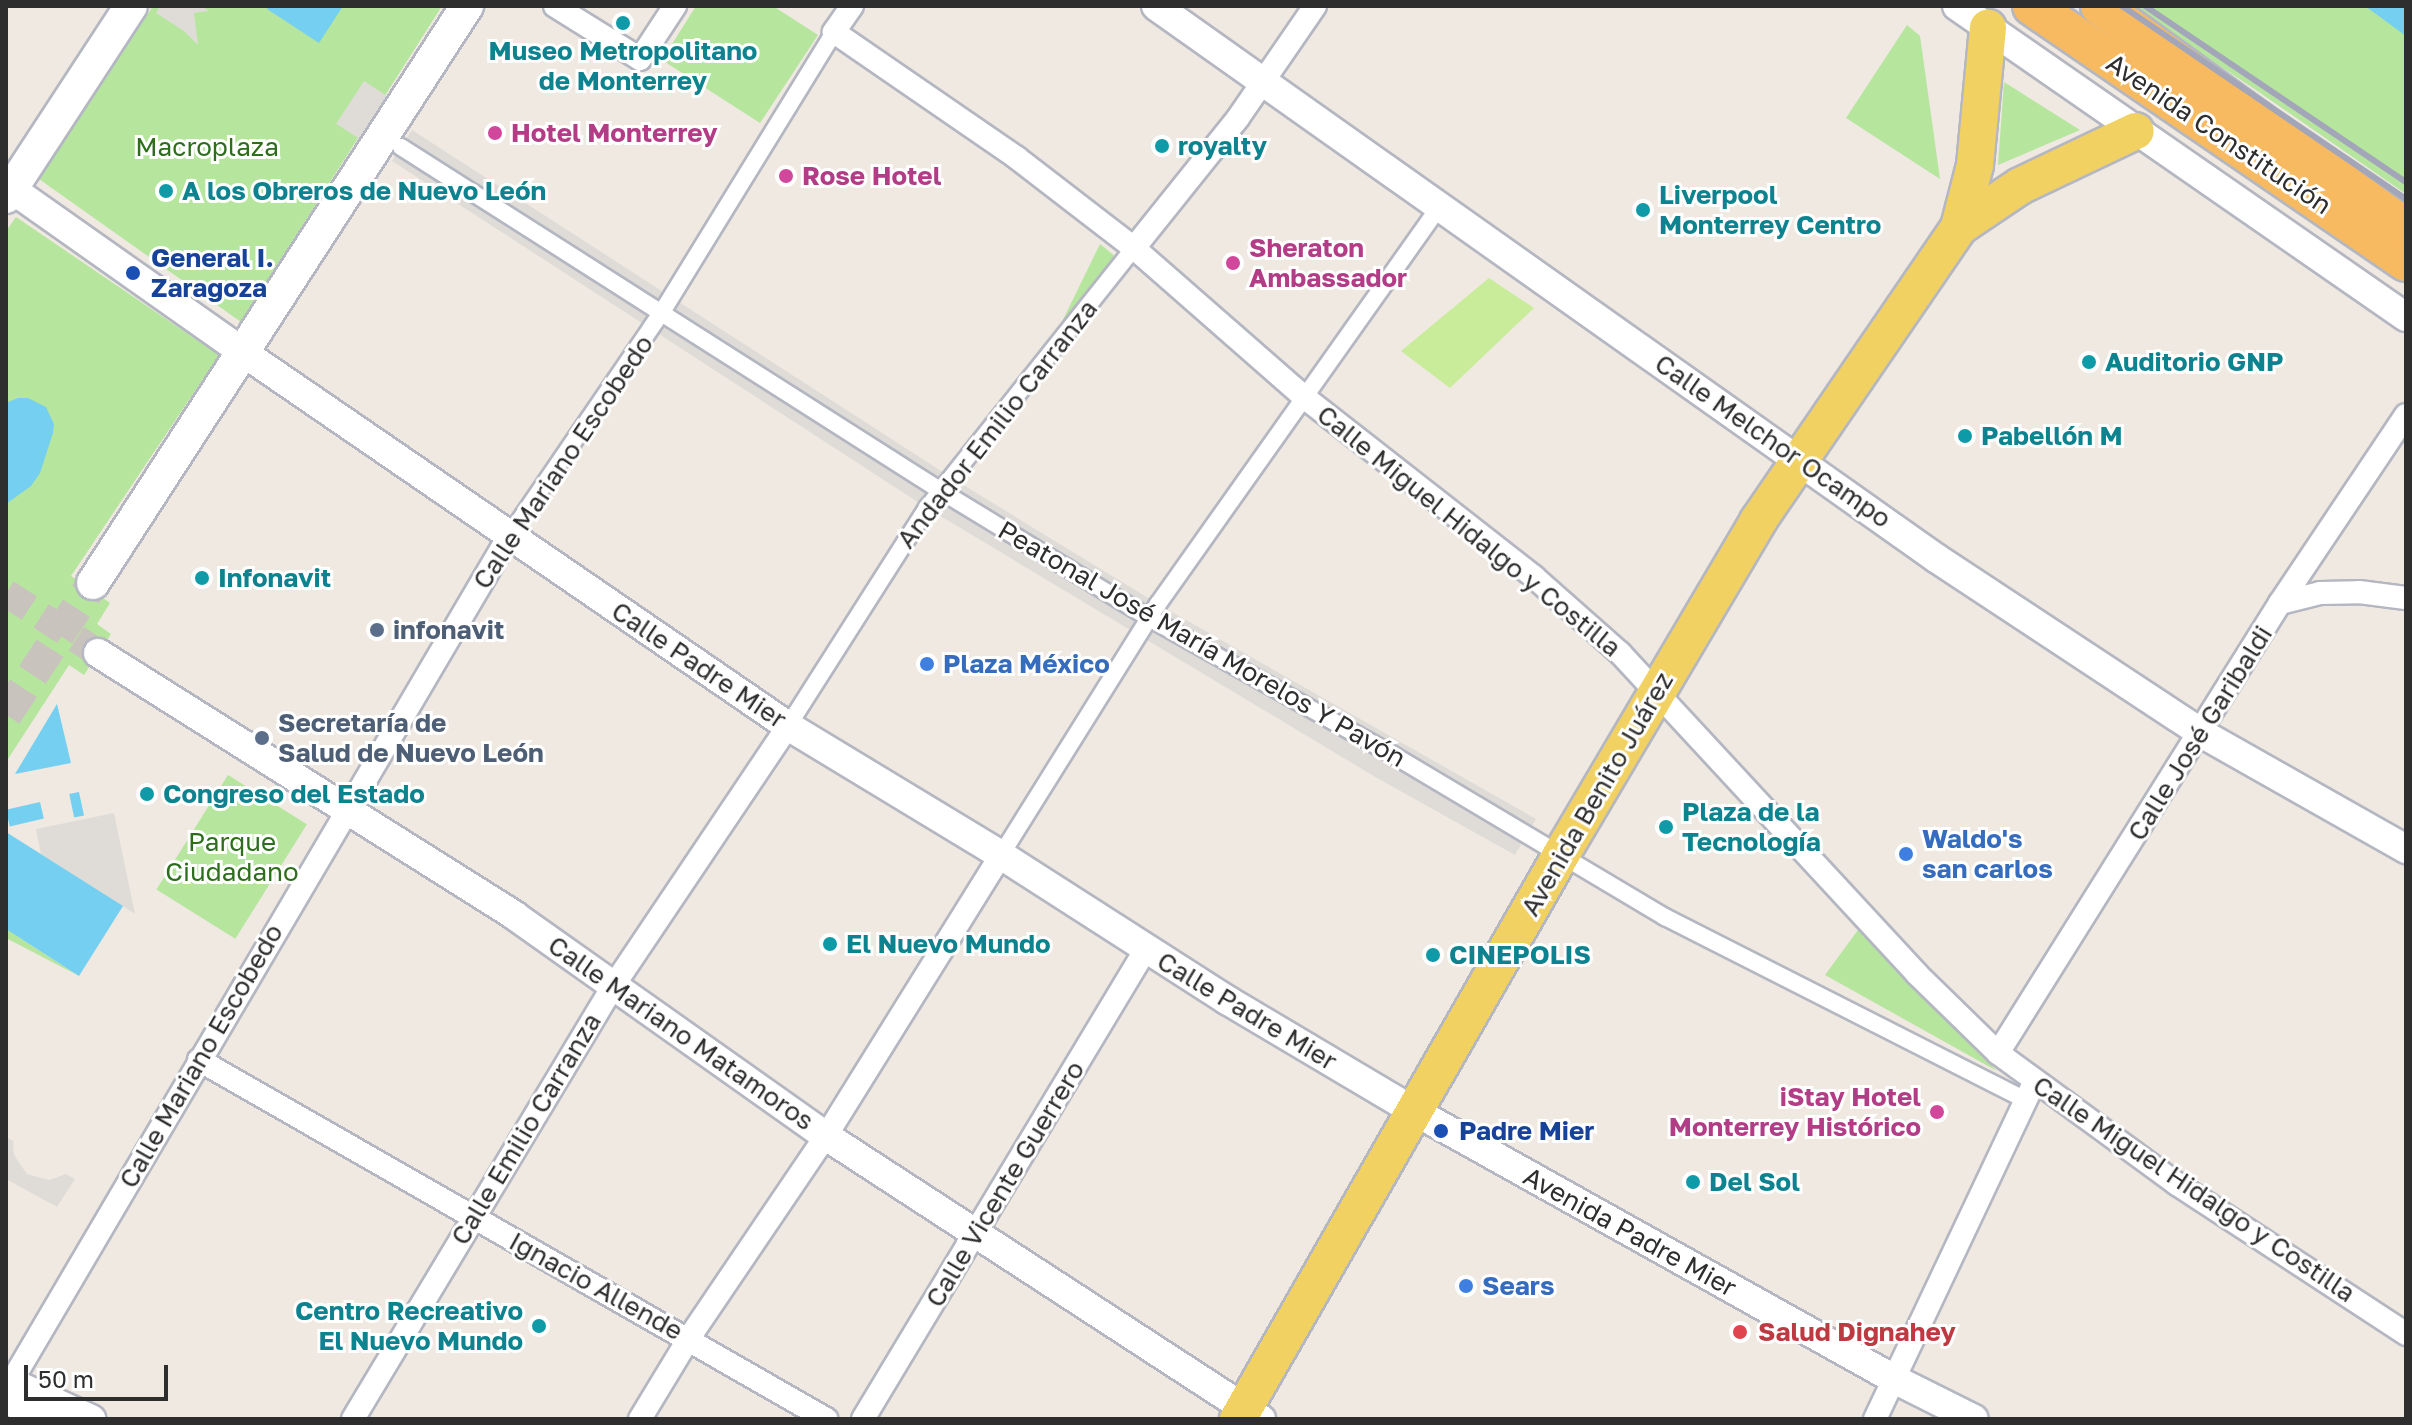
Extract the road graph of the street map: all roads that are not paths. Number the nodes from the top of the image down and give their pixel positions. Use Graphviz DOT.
graph roads {
  1 [pos="131,6"];
  2 [pos="467,6"];
  3 [pos="555,6"];
  4 [pos="675,6"];
  5 [pos="852,6"];
  6 [pos="1156,6"];
  7 [pos="1315,6"];
  8 [pos="1957,6"];
  9 [pos="2100,6"];
  10 [pos="2041,12"];
  11 [pos="1997,17"];
  12 [pos="834,32"];
  13 [pos="2179,61"];
  14 [pos="1264,80"];
  15 [pos="2136,131"];
  16 [pos="401,147"];
  17 [pos="8,190"];
  18 [pos="1441,205"];
  19 [pos="2356,226"];
  20 [pos="1959,227"];
  21 [pos="2406,228"];
  22 [pos="1134,248"];
  23 [pos="2406,262"];
  24 [pos="662,312"];
  25 [pos="2406,317"];
  26 [pos="244,353"];
  27 [pos="1304,397"];
  28 [pos="2406,415"];
  29 [pos="1799,458"];
  30 [pos="941,491"];
  31 [pos="509,536"];
  32 [pos="93,583"];
  33 [pos="2406,598"];
  34 [pos="2280,603"];
  35 [pos="1149,618"];
  36 [pos="98,653"];
  37 [pos="1657,690"];
  38 [pos="788,726"];
  39 [pos="2201,733"];
  40 [pos="346,810"];
  41 [pos="2406,849"];
  42 [pos="1562,853"];
  43 [pos="1001,855"];
  44 [pos="1146,949"];
  45 [pos="615,984"];
  46 [pos="1998,1053"];
  47 [pos="199,1060"];
  48 [pos="2030,1092"];
  49 [pos="1414,1111"];
  50 [pos="826,1136"];
  51 [pos="473,1216"];
  52 [pos="976,1235"];
  53 [pos="2406,1334"];
  54 [pos="689,1338"];
  55 [pos="1894,1379"];
  56 [pos="8,1388"];
  57 [pos="1248,1415"];
  58 [pos="44,1419"];
  59 [pos="91,1419"];
  60 [pos="353,1419"];
  61 [pos="640,1419"];
  62 [pos="826,1419"];
  63 [pos="863,1419"];
  64 [pos="1875,1419"];
  65 [pos="1974,1419"];
  1 -- 17 [label="main road"];
  2 -- 26 [label="main road"];
  3 -- 4 [label="street"];
  5 -- 12 [label="street"];
  6 -- 14 [label="street, Calle Melchor Ocampo"];
  7 -- 14 [label="street"];
  8 -- 11 [label="street"];
  9 -- 13 [label="highway, Avenida Constitución"];
  10 -- 11 [label="highway, Avenida Constitución"];
  10 -- 19 [label="highway, Avenida Constitución"];
  11 -- 15 [label="street"];
  11 -- 20 [label="main road, Avenida Benito Juárez"];
  12 -- 22 [label="street, Calle Miguel Hidalgo y Costilla"];
  12 -- 24 [label="street, Calle Mariano Escobedo"];
  13 -- 19 [label="highway"];
  13 -- 21 [label="highway, Avenida Constitución"];
  14 -- 18 [label="street, Calle Melchor Ocampo"];
  14 -- 22 [label="street"];
  15 -- 20 [label="main road, Avenida Benito Juárez"];
  15 -- 25 [label="street"];
  16 -- 24 [label="street, Peatonal José María Morelos Y Pavón"];
  17 -- 26 [label="street, Calle Padre Mier"];
  18 -- 27 [label="street"];
  18 -- 29 [label="street, Calle Melchor Ocampo"];
  19 -- 23 [label="highway, Avenida Constitución"];
  20 -- 29 [label="main road, Avenida Benito Juárez"];
  22 -- 27 [label="street, Calle Miguel Hidalgo y Costilla"];
  22 -- 30 [label="street, Andador Emilio Carranza"];
  24 -- 30 [label="street, Peatonal José María Morelos Y Pavón"];
  24 -- 31 [label="street, Calle Mariano Escobedo"];
  26 -- 31 [label="street, Calle Padre Mier"];
  26 -- 32 [label="main road"];
  27 -- 35 [label="street"];
  27 -- 37 [label="street, Calle Miguel Hidalgo y Costilla"];
  28 -- 34 [label="street, Calle José Garibaldi"];
  29 -- 37 [label="main road, Avenida Benito Juárez"];
  29 -- 39 [label="street, Calle Melchor Ocampo"];
  30 -- 35 [label="street, Peatonal José María Morelos Y Pavón"];
  30 -- 38 [label="street, Andador Emilio Carranza"];
  31 -- 38 [label="street, Calle Padre Mier"];
  31 -- 40 [label="street, Calle Mariano Escobedo"];
  33 -- 34 [label="street"];
  34 -- 39 [label="street, Calle José Garibaldi"];
  35 -- 42 [label="street, Peatonal José María Morelos Y Pavón"];
  35 -- 43 [label="street"];
  36 -- 40 [label="street, Calle Mariano Matamoros"];
  37 -- 42 [label="main road, Avenida Benito Juárez"];
  37 -- 46 [label="street, Calle Miguel Hidalgo y Costilla"];
  38 -- 43 [label="street, Calle Padre Mier"];
  38 -- 45 [label="street, Calle Emilio Carranza"];
  39 -- 41 [label="street, Calle Melchor Ocampo"];
  39 -- 46 [label="street, Calle José Garibaldi"];
  40 -- 45 [label="street, Calle Mariano Matamoros"];
  40 -- 47 [label="street, Calle Mariano Escobedo"];
  42 -- 48 [label="street, Peatonal José María Morelos Y Pavón"];
  42 -- 49 [label="main road, Avenida Benito Juárez"];
  43 -- 44 [label="street, Calle Padre Mier"];
  43 -- 50 [label="street"];
  44 -- 49 [label="street, Calle Padre Mier"];
  44 -- 52 [label="street, Calle Vicente Guerrero"];
  45 -- 50 [label="street, Calle Mariano Matamoros"];
  45 -- 51 [label="street, Calle Emilio Carranza"];
  46 -- 48 [label="street, Calle Miguel Hidalgo y Costilla"];
  47 -- 51 [label="street, Ignacio Allende"];
  47 -- 56 [label="street, Calle Mariano Escobedo"];
  48 -- 53 [label="street, Calle Miguel Hidalgo y Costilla"];
  48 -- 55 [label="street"];
  49 -- 55 [label="street, Avenida Padre Mier"];
  49 -- 57 [label="main road, Avenida Benito Juárez"];
  50 -- 52 [label="street, Calle Mariano Matamoros"];
  50 -- 54 [label="street"];
  51 -- 54 [label="street, Ignacio Allende"];
  51 -- 60 [label="street, Calle Emilio Carranza"];
  52 -- 57 [label="street, Calle Mariano Matamoros"];
  52 -- 63 [label="street, Calle Vicente Guerrero"];
  54 -- 61 [label="street"];
  54 -- 62 [label="street, Ignacio Allende"];
  55 -- 64 [label="street"];
  55 -- 65 [label="street, Avenida Padre Mier"];
  56 -- 58 [label="street"];
  56 -- 59 [label="street"];
}
